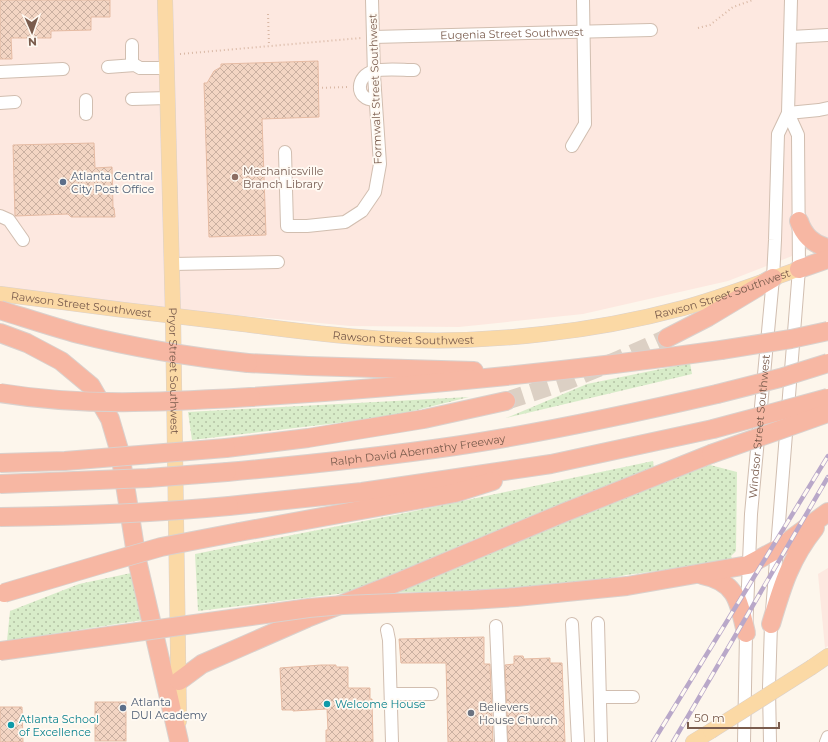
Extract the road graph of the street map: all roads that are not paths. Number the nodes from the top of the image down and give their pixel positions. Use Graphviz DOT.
graph roads {
  1 [pos="165,0"];
  2 [pos="372,0"];
  3 [pos="582,0"];
  4 [pos="791,0"];
  5 [pos="651,30"];
  6 [pos="583,33"];
  7 [pos="827,35"];
  8 [pos="373,37"];
  9 [pos="791,37"];
  10 [pos="132,46"];
  11 [pos="167,62"];
  12 [pos="132,65"];
  13 [pos="108,67"];
  14 [pos="63,69"];
  15 [pos="414,70"];
  16 [pos="373,71"];
  17 [pos="0,72"];
  18 [pos="168,98"];
  19 [pos="132,99"];
  20 [pos="86,100"];
  21 [pos="0,102"];
  22 [pos="15,102"];
  23 [pos="828,108"];
  24 [pos="788,113"];
  25 [pos="86,114"];
  26 [pos="572,146"];
  27 [pos="284,152"];
  28 [pos="0,216"];
  29 [pos="799,222"];
  30 [pos="23,240"];
  31 [pos="828,248"];
  32 [pos="828,259"];
  33 [pos="278,262"];
  34 [pos="172,264"];
  35 [pos="799,269"];
  36 [pos="773,278"];
  37 [pos="0,294"];
  38 [pos="0,310"];
  39 [pos="173,316"];
  40 [pos="828,331"];
  41 [pos="0,333"];
  42 [pos="667,338"];
  43 [pos="828,363"];
  44 [pos="535,373"];
  45 [pos="0,393"];
  46 [pos="828,398"];
  47 [pos="506,401"];
  48 [pos="828,413"];
  49 [pos="0,463"];
  50 [pos="551,464"];
  51 [pos="0,484"];
  52 [pos="828,512"];
  53 [pos="0,517"];
  54 [pos="776,550"];
  55 [pos="748,566"];
  56 [pos="699,574"];
  57 [pos="1,594"];
  58 [pos="598,623"];
  59 [pos="572,624"];
  60 [pos="771,624"];
  61 [pos="496,626"];
  62 [pos="387,630"];
  63 [pos="746,633"];
  64 [pos="0,651"];
  65 [pos="828,656"];
  66 [pos="179,681"];
  67 [pos="391,694"];
  68 [pos="432,694"];
  69 [pos="600,697"];
  70 [pos="633,697"];
  71 [pos="828,737"];
  72 [pos="179,742"];
  73 [pos="392,742"];
  74 [pos="501,742"];
  75 [pos="578,742"];
  76 [pos="601,742"];
  77 [pos="693,742"];
  78 [pos="744,742"];
  79 [pos="770,742"];
  80 [pos="826,742"];
  1 -- 11 [label="main road, Pryor Street Southwest"];
  2 -- 8 [label="street, Formwalt Street Southwest"];
  3 -- 6 [label="street"];
  4 -- 9 [label="street, Windsor Street Southwest"];
  5 -- 6 [label="street, Eugenia Street Southwest"];
  6 -- 8 [label="street, Eugenia Street Southwest"];
  6 -- 26 [label="street"];
  7 -- 9 [label="street"];
  8 -- 16 [label="street, Formwalt Street Southwest"];
  9 -- 24 [label="street, Windsor Street Southwest"];
  10 -- 12 [label="street"];
  11 -- 12 [label="street"];
  11 -- 18 [label="main road, Pryor Street Southwest"];
  12 -- 13 [label="street"];
  14 -- 17 [label="street"];
  15 -- 16 [label="street"];
  16 -- 27 [label="street, Formwalt Street Southwest"];
  18 -- 19 [label="street"];
  18 -- 34 [label="main road, Pryor Street Southwest"];
  20 -- 25 [label="street"];
  21 -- 22 [label="street"];
  23 -- 24 [label="street"];
  24 -- 29 [label="street, Windsor Street Southwest"];
  24 -- 36 [label="street, Windsor Street Southwest"];
  28 -- 30 [label="street"];
  29 -- 31 [label="highway"];
  29 -- 35 [label="street, Windsor Street Southwest"];
  32 -- 35 [label="highway"];
  33 -- 34 [label="street"];
  34 -- 39 [label="main road, Pryor Street Southwest"];
  35 -- 36 [label="main road, Rawson Street Southwest"];
  35 -- 54 [label="street, Windsor Street Southwest"];
  36 -- 39 [label="main road, Rawson Street Southwest"];
  36 -- 42 [label="highway"];
  36 -- 55 [label="street, Windsor Street Southwest"];
  37 -- 39 [label="main road, Rawson Street Southwest"];
  38 -- 44 [label="highway, bridge"];
  39 -- 66 [label="main road, Pryor Street Southwest"];
  40 -- 44 [label="highway, bridge"];
  41 -- 72 [label="highway"];
  43 -- 51 [label="highway, Ralph David Abernathy Freeway, bridge"];
  44 -- 45 [label="highway, bridge"];
  46 -- 50 [label="highway, bridge"];
  47 -- 49 [label="highway, bridge"];
  48 -- 66 [label="highway, bridge"];
  50 -- 53 [label="highway, bridge"];
  50 -- 57 [label="highway, bridge"];
  52 -- 54 [label="highway"];
  52 -- 60 [label="highway"];
  54 -- 55 [label="highway"];
  54 -- 60 [label="street, Windsor Street Southwest"];
  55 -- 56 [label="highway"];
  55 -- 63 [label="street, Windsor Street Southwest"];
  56 -- 63 [label="highway"];
  56 -- 64 [label="highway, bridge"];
  58 -- 69 [label="street"];
  59 -- 75 [label="street"];
  60 -- 79 [label="street, Windsor Street Southwest"];
  61 -- 74 [label="street"];
  62 -- 67 [label="street"];
  63 -- 78 [label="street, Windsor Street Southwest"];
  65 -- 77 [label="main road, bridge"];
  66 -- 72 [label="main road, Pryor Street Southwest"];
  67 -- 68 [label="street"];
  67 -- 73 [label="street"];
  69 -- 70 [label="street"];
  69 -- 76 [label="street"];
  71 -- 80 [label="street"];
}
